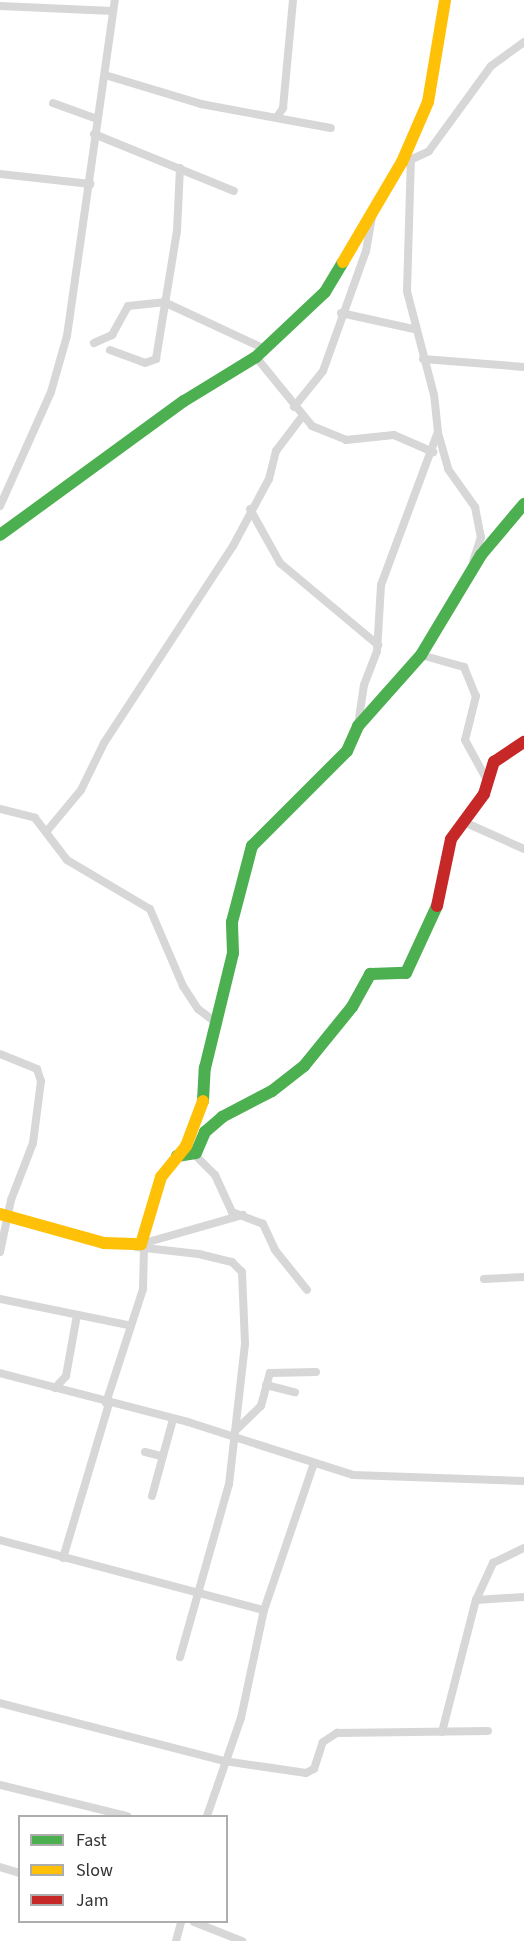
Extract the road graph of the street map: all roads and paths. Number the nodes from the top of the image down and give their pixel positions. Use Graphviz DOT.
graph roads {
  1 [pos="115,0"];
  2 [pos="293,0"];
  3 [pos="445,0"];
  4 [pos="0,6"];
  5 [pos="112,11"];
  6 [pos="524,42"];
  7 [pos="105,75"];
  8 [pos="53,103"];
  9 [pos="277,117"];
  10 [pos="97,119"];
  11 [pos="331,128"];
  12 [pos="94,134"];
  13 [pos="407,161"];
  14 [pos="180,168"];
  15 [pos="0,174"];
  16 [pos="90,184"];
  17 [pos="234,191"];
  18 [pos="374,210"];
  19 [pos="164,302"];
  20 [pos="341,313"];
  21 [pos="414,329"];
  22 [pos="94,343"];
  23 [pos="110,350"];
  24 [pos="261,353"];
  25 [pos="423,359"];
  26 [pos="524,367"];
  27 [pos="294,407"];
  28 [pos="300,418"];
  29 [pos="438,432"];
  30 [pos="432,452"];
  31 [pos="524,504"];
  32 [pos="0,506"];
  33 [pos="250,508"];
  34 [pos="0,535"];
  35 [pos="469,573"];
  36 [pos="378,645"];
  37 [pos="421,655"];
  38 [pos="358,726"];
  39 [pos="524,742"];
  40 [pos="489,783"];
  41 [pos="0,809"];
  42 [pos="464,822"];
  43 [pos="47,831"];
  44 [pos="524,849"];
  45 [pos="218,1025"];
  46 [pos="0,1054"];
  47 [pos="194,1154"];
  48 [pos="177,1156"];
  49 [pos="4,1215"];
  50 [pos="243,1215"];
  51 [pos="139,1246"];
  52 [pos="0,1252"];
  53 [pos="524,1277"];
  54 [pos="484,1279"];
  55 [pos="307,1290"];
  56 [pos="0,1299"];
  57 [pos="77,1315"];
  58 [pos="128,1324"];
  59 [pos="316,1372"];
  60 [pos="0,1373"];
  61 [pos="266,1385"];
  62 [pos="55,1388"];
  63 [pos="295,1392"];
  64 [pos="107,1403"];
  65 [pos="173,1419"];
  66 [pos="235,1434"];
  67 [pos="145,1452"];
  68 [pos="161,1456"];
  69 [pos="314,1463"];
  70 [pos="524,1481"];
  71 [pos="152,1496"];
  72 [pos="0,1540"];
  73 [pos="524,1548"];
  74 [pos="63,1557"];
  75 [pos="200,1592"];
  76 [pos="524,1598"];
  77 [pos="476,1600"];
  78 [pos="264,1610"];
  79 [pos="180,1657"];
  80 [pos="0,1703"];
  81 [pos="488,1731"];
  82 [pos="442,1732"];
  83 [pos="224,1761"];
  84 [pos="0,1785"];
  85 [pos="123,1815"];
  86 [pos="207,1815"];
  87 [pos="0,1867"];
  88 [pos="18,1872"];
  89 [pos="181,1923"];
  90 [pos="197,1923"];
  91 [pos="176,1941"];
  92 [pos="242,1941"];
  1 -- 5 [label="street"];
  2 -- 9 [label="street"];
  3 -- 13 [label="street"];
  4 -- 5 [label="street"];
  5 -- 7 [label="street"];
  6 -- 13 [label="street"];
  7 -- 10 [label="street"];
  7 -- 11 [label="street"];
  8 -- 10 [label="street"];
  10 -- 12 [label="street"];
  12 -- 14 [label="street"];
  12 -- 16 [label="street"];
  13 -- 18 [label="street"];
  13 -- 21 [label="street"];
  14 -- 17 [label="street"];
  14 -- 19 [label="street"];
  15 -- 16 [label="street"];
  16 -- 32 [label="street"];
  18 -- 20 [label="street"];
  18 -- 24 [label="street"];
  19 -- 22 [label="street"];
  19 -- 23 [label="street"];
  19 -- 24 [label="street"];
  20 -- 21 [label="street"];
  20 -- 27 [label="street"];
  21 -- 25 [label="street"];
  24 -- 27 [label="street"];
  24 -- 34 [label="street"];
  25 -- 26 [label="street"];
  25 -- 29 [label="street"];
  27 -- 28 [label="street"];
  28 -- 30 [label="street"];
  28 -- 33 [label="street"];
  29 -- 30 [label="street"];
  29 -- 35 [label="street"];
  30 -- 36 [label="street"];
  31 -- 35 [label="street"];
  33 -- 36 [label="street"];
  33 -- 43 [label="street"];
  35 -- 37 [label="street"];
  36 -- 38 [label="street"];
  37 -- 38 [label="street"];
  37 -- 40 [label="street"];
  38 -- 45 [label="street"];
  39 -- 40 [label="street"];
  40 -- 42 [label="street"];
  41 -- 43 [label="street"];
  42 -- 44 [label="street"];
  42 -- 47 [label="street"];
  43 -- 45 [label="street"];
  45 -- 48 [label="street"];
  46 -- 49 [label="street"];
  47 -- 48 [label="street"];
  47 -- 50 [label="street"];
  48 -- 51 [label="street"];
  49 -- 51 [label="street"];
  49 -- 52 [label="street"];
  50 -- 51 [label="street"];
  50 -- 55 [label="street"];
  51 -- 58 [label="street"];
  51 -- 66 [label="street"];
  53 -- 54 [label="street"];
  56 -- 57 [label="street"];
  57 -- 58 [label="street"];
  57 -- 62 [label="street"];
  58 -- 64 [label="street"];
  59 -- 61 [label="street"];
  60 -- 62 [label="street"];
  61 -- 63 [label="street"];
  61 -- 66 [label="street"];
  62 -- 64 [label="street"];
  64 -- 65 [label="street"];
  64 -- 74 [label="street"];
  65 -- 66 [label="street"];
  65 -- 68 [label="street"];
  66 -- 69 [label="street"];
  66 -- 75 [label="street"];
  67 -- 68 [label="street"];
  68 -- 71 [label="street"];
  69 -- 70 [label="street"];
  69 -- 78 [label="street"];
  72 -- 74 [label="street"];
  73 -- 77 [label="street"];
  74 -- 75 [label="street"];
  75 -- 78 [label="street"];
  75 -- 79 [label="street"];
  76 -- 77 [label="street"];
  77 -- 82 [label="street"];
  78 -- 83 [label="street"];
  80 -- 83 [label="street"];
  81 -- 82 [label="street"];
  82 -- 83 [label="street"];
  83 -- 86 [label="street"];
  84 -- 85 [label="street"];
  87 -- 88 [label="street"];
  89 -- 91 [label="street"];
  90 -- 92 [label="street"];
}
